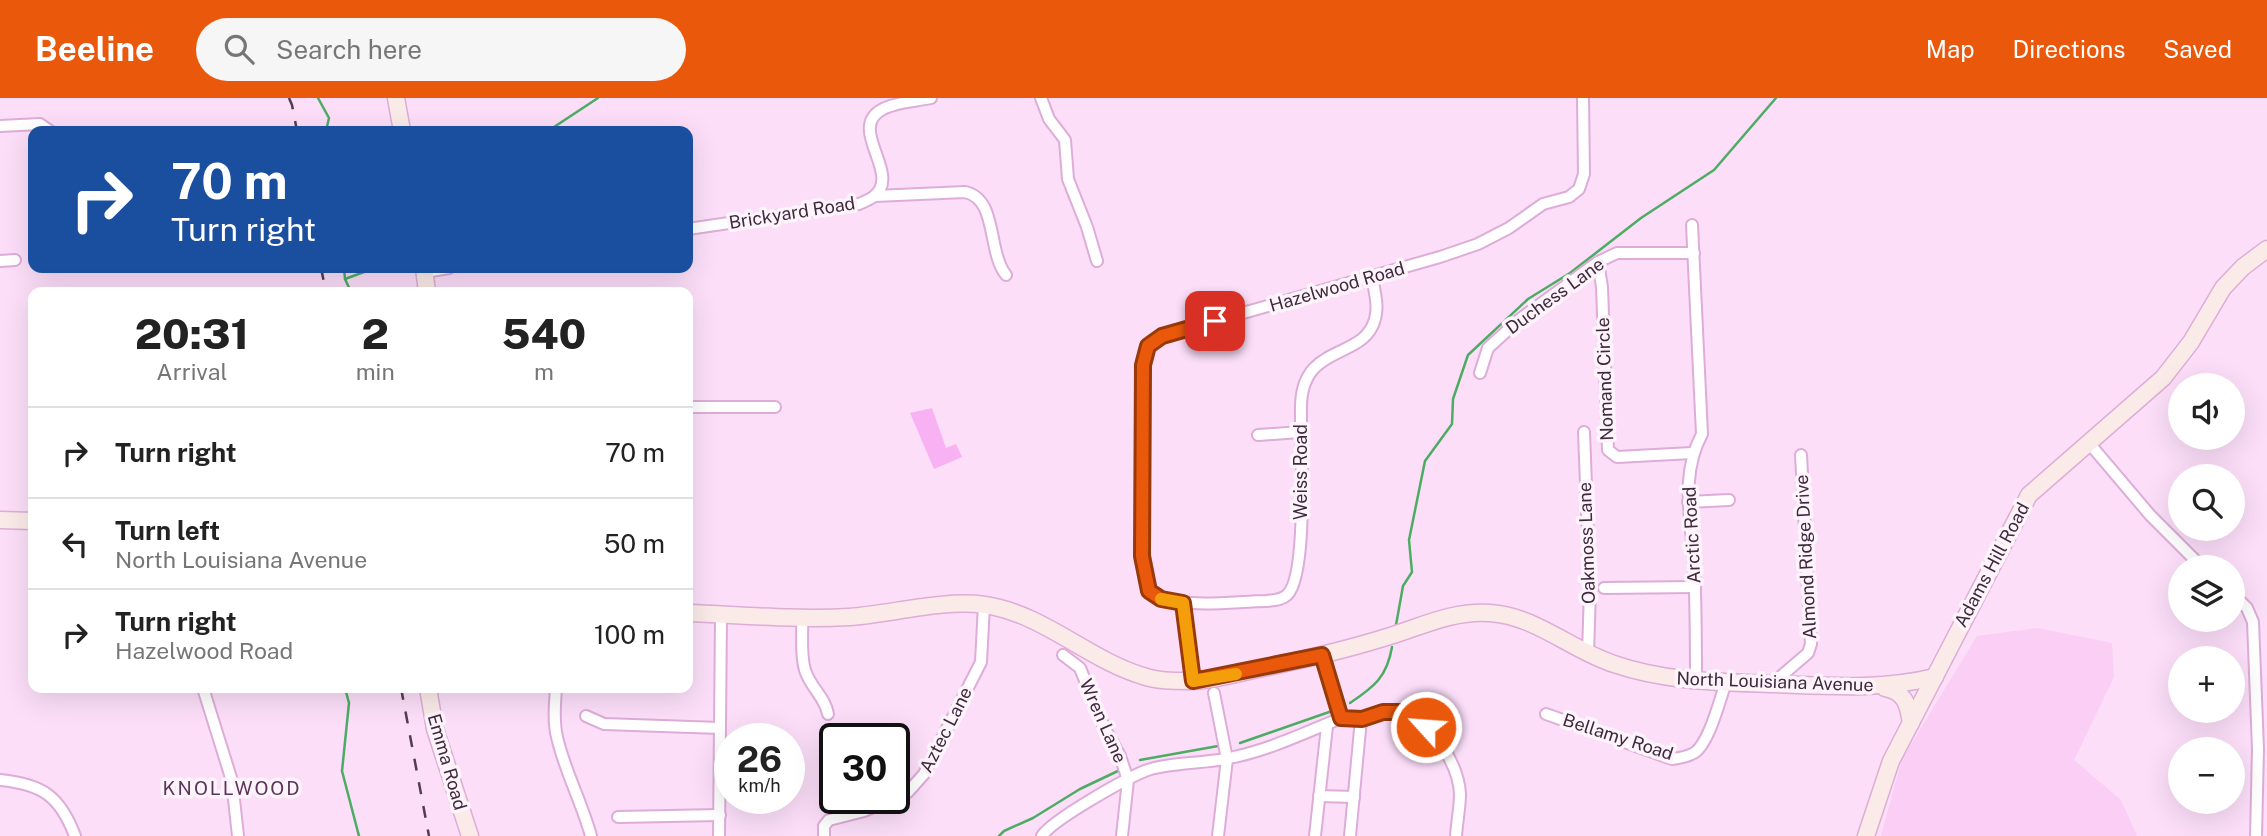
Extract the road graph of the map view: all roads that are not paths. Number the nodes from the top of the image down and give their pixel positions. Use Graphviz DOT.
graph roads {
  1 [pos="396,98"];
  2 [pos="1041,98"];
  3 [pos="1583,98"];
  4 [pos="923,99"];
  5 [pos="0,126"];
  6 [pos="43,126"];
  7 [pos="401,126"];
  8 [pos="875,196"];
  9 [pos="1692,225"];
  10 [pos="693,228"];
  11 [pos="2267,249"];
  12 [pos="1694,253"];
  13 [pos="15,260"];
  14 [pos="0,261"];
  15 [pos="1097,261"];
  16 [pos="1598,262"];
  17 [pos="1006,275"];
  18 [pos="1372,277"];
  19 [pos="1480,373"];
  20 [pos="693,407"];
  21 [pos="775,407"];
  22 [pos="1300,432"];
  23 [pos="1584,432"];
  24 [pos="1258,435"];
  25 [pos="2089,443"];
  26 [pos="1692,453"];
  27 [pos="1801,455"];
  28 [pos="1729,500"];
  29 [pos="1688,502"];
  30 [pos="0,520"];
  31 [pos="28,521"];
  32 [pos="2190,555"];
  33 [pos="1695,587"];
  34 [pos="1604,588"];
  35 [pos="1183,603"];
  36 [pos="984,605"];
  37 [pos="2245,606"];
  38 [pos="693,613"];
  39 [pos="721,615"];
  40 [pos="802,618"];
  41 [pos="1588,653"];
  42 [pos="1063,655"];
  43 [pos="1322,655"];
  44 [pos="1935,677"];
  45 [pos="1193,681"];
  46 [pos="1696,681"];
  47 [pos="1726,682"];
  48 [pos="1772,684"];
  49 [pos="1876,686"];
  50 [pos="205,693"];
  51 [pos="429,693"];
  52 [pos="556,693"];
  53 [pos="1214,693"];
  54 [pos="828,714"];
  55 [pos="1546,714"];
  56 [pos="586,716"];
  57 [pos="1341,718"];
  58 [pos="1362,719"];
  59 [pos="720,723"];
  60 [pos="1911,723"];
  61 [pos="1327,726"];
  62 [pos="714,728"];
  63 [pos="2262,748"];
  64 [pos="1227,759"];
  65 [pos="0,780"];
  66 [pos="1128,780"];
  67 [pos="1319,796"];
  68 [pos="1354,797"];
  69 [pos="720,815"];
  70 [pos="618,817"];
  71 [pos="75,836"];
  72 [pos="238,836"];
  73 [pos="470,836"];
  74 [pos="591,836"];
  75 [pos="719,836"];
  76 [pos="824,836"];
  77 [pos="1042,836"];
  78 [pos="1122,836"];
  79 [pos="1218,836"];
  80 [pos="1315,836"];
  81 [pos="1350,836"];
  82 [pos="1456,836"];
  83 [pos="1866,836"];
  84 [pos="2256,836"];
  1 -- 7 [label="street"];
  2 -- 15 [label="street"];
  3 -- 18 [label="street, Hazelwood Road"];
  4 -- 8 [label="street, Brickyard Road"];
  5 -- 6 [label="street"];
  8 -- 10 [label="street, Brickyard Road"];
  8 -- 17 [label="street"];
  9 -- 12 [label="street, Arctic Road"];
  11 -- 25 [label="street, Adams Hill Road"];
  12 -- 16 [label="street, Duchess Lane"];
  12 -- 26 [label="street, Arctic Road"];
  13 -- 14 [label="street"];
  16 -- 19 [label="street, Duchess Lane"];
  16 -- 26 [label="street, Nomand Circle"];
  18 -- 22 [label="street, Weiss Road"];
  18 -- 35 [label="street, Hazelwood Road"];
  20 -- 21 [label="street"];
  22 -- 24 [label="street"];
  22 -- 35 [label="street, Weiss Road"];
  23 -- 41 [label="street, Oakmoss Lane"];
  25 -- 32 [label="street"];
  25 -- 44 [label="street, Adams Hill Road"];
  26 -- 29 [label="street, Arctic Road"];
  27 -- 48 [label="street, Almond Ridge Drive"];
  28 -- 29 [label="street"];
  29 -- 33 [label="street, Arctic Road"];
  30 -- 31 [label="street"];
  33 -- 34 [label="street"];
  33 -- 46 [label="street, Arctic Road"];
  35 -- 45 [label="street"];
  36 -- 40 [label="street, North Louisiana Avenue"];
  36 -- 45 [label="street, North Louisiana Avenue"];
  36 -- 76 [label="street, Aztec Lane"];
  37 -- 63 [label="street"];
  38 -- 39 [label="street, North Louisiana Avenue"];
  39 -- 40 [label="street, North Louisiana Avenue"];
  39 -- 59 [label="street"];
  40 -- 54 [label="street"];
  41 -- 43 [label="street, North Louisiana Avenue"];
  41 -- 46 [label="street, North Louisiana Avenue"];
  42 -- 66 [label="street, Wren Lane"];
  43 -- 45 [label="street, North Louisiana Avenue"];
  43 -- 57 [label="street"];
  44 -- 49 [label="street, North Louisiana Avenue"];
  44 -- 60 [label="street, Adams Hill Road"];
  46 -- 47 [label="street, North Louisiana Avenue"];
  47 -- 48 [label="street, North Louisiana Avenue"];
  47 -- 55 [label="street, Bellamy Road"];
  48 -- 49 [label="street, North Louisiana Avenue"];
  49 -- 60 [label="street"];
  50 -- 72 [label="street"];
  51 -- 73 [label="street, Emma Road"];
  52 -- 74 [label="street"];
  53 -- 64 [label="street"];
  56 -- 62 [label="street"];
  57 -- 58 [label="street"];
  57 -- 61 [label="street"];
  58 -- 68 [label="street"];
  58 -- 82 [label="street"];
  60 -- 83 [label="street, Adams Hill Road"];
  61 -- 64 [label="street"];
  61 -- 67 [label="street"];
  63 -- 84 [label="street"];
  64 -- 66 [label="street"];
  64 -- 79 [label="street"];
  65 -- 71 [label="street"];
  66 -- 77 [label="street"];
  66 -- 78 [label="street, Wren Lane"];
  67 -- 68 [label="street"];
  67 -- 80 [label="street"];
  68 -- 81 [label="street"];
  69 -- 70 [label="street"];
  69 -- 75 [label="street"];
}
